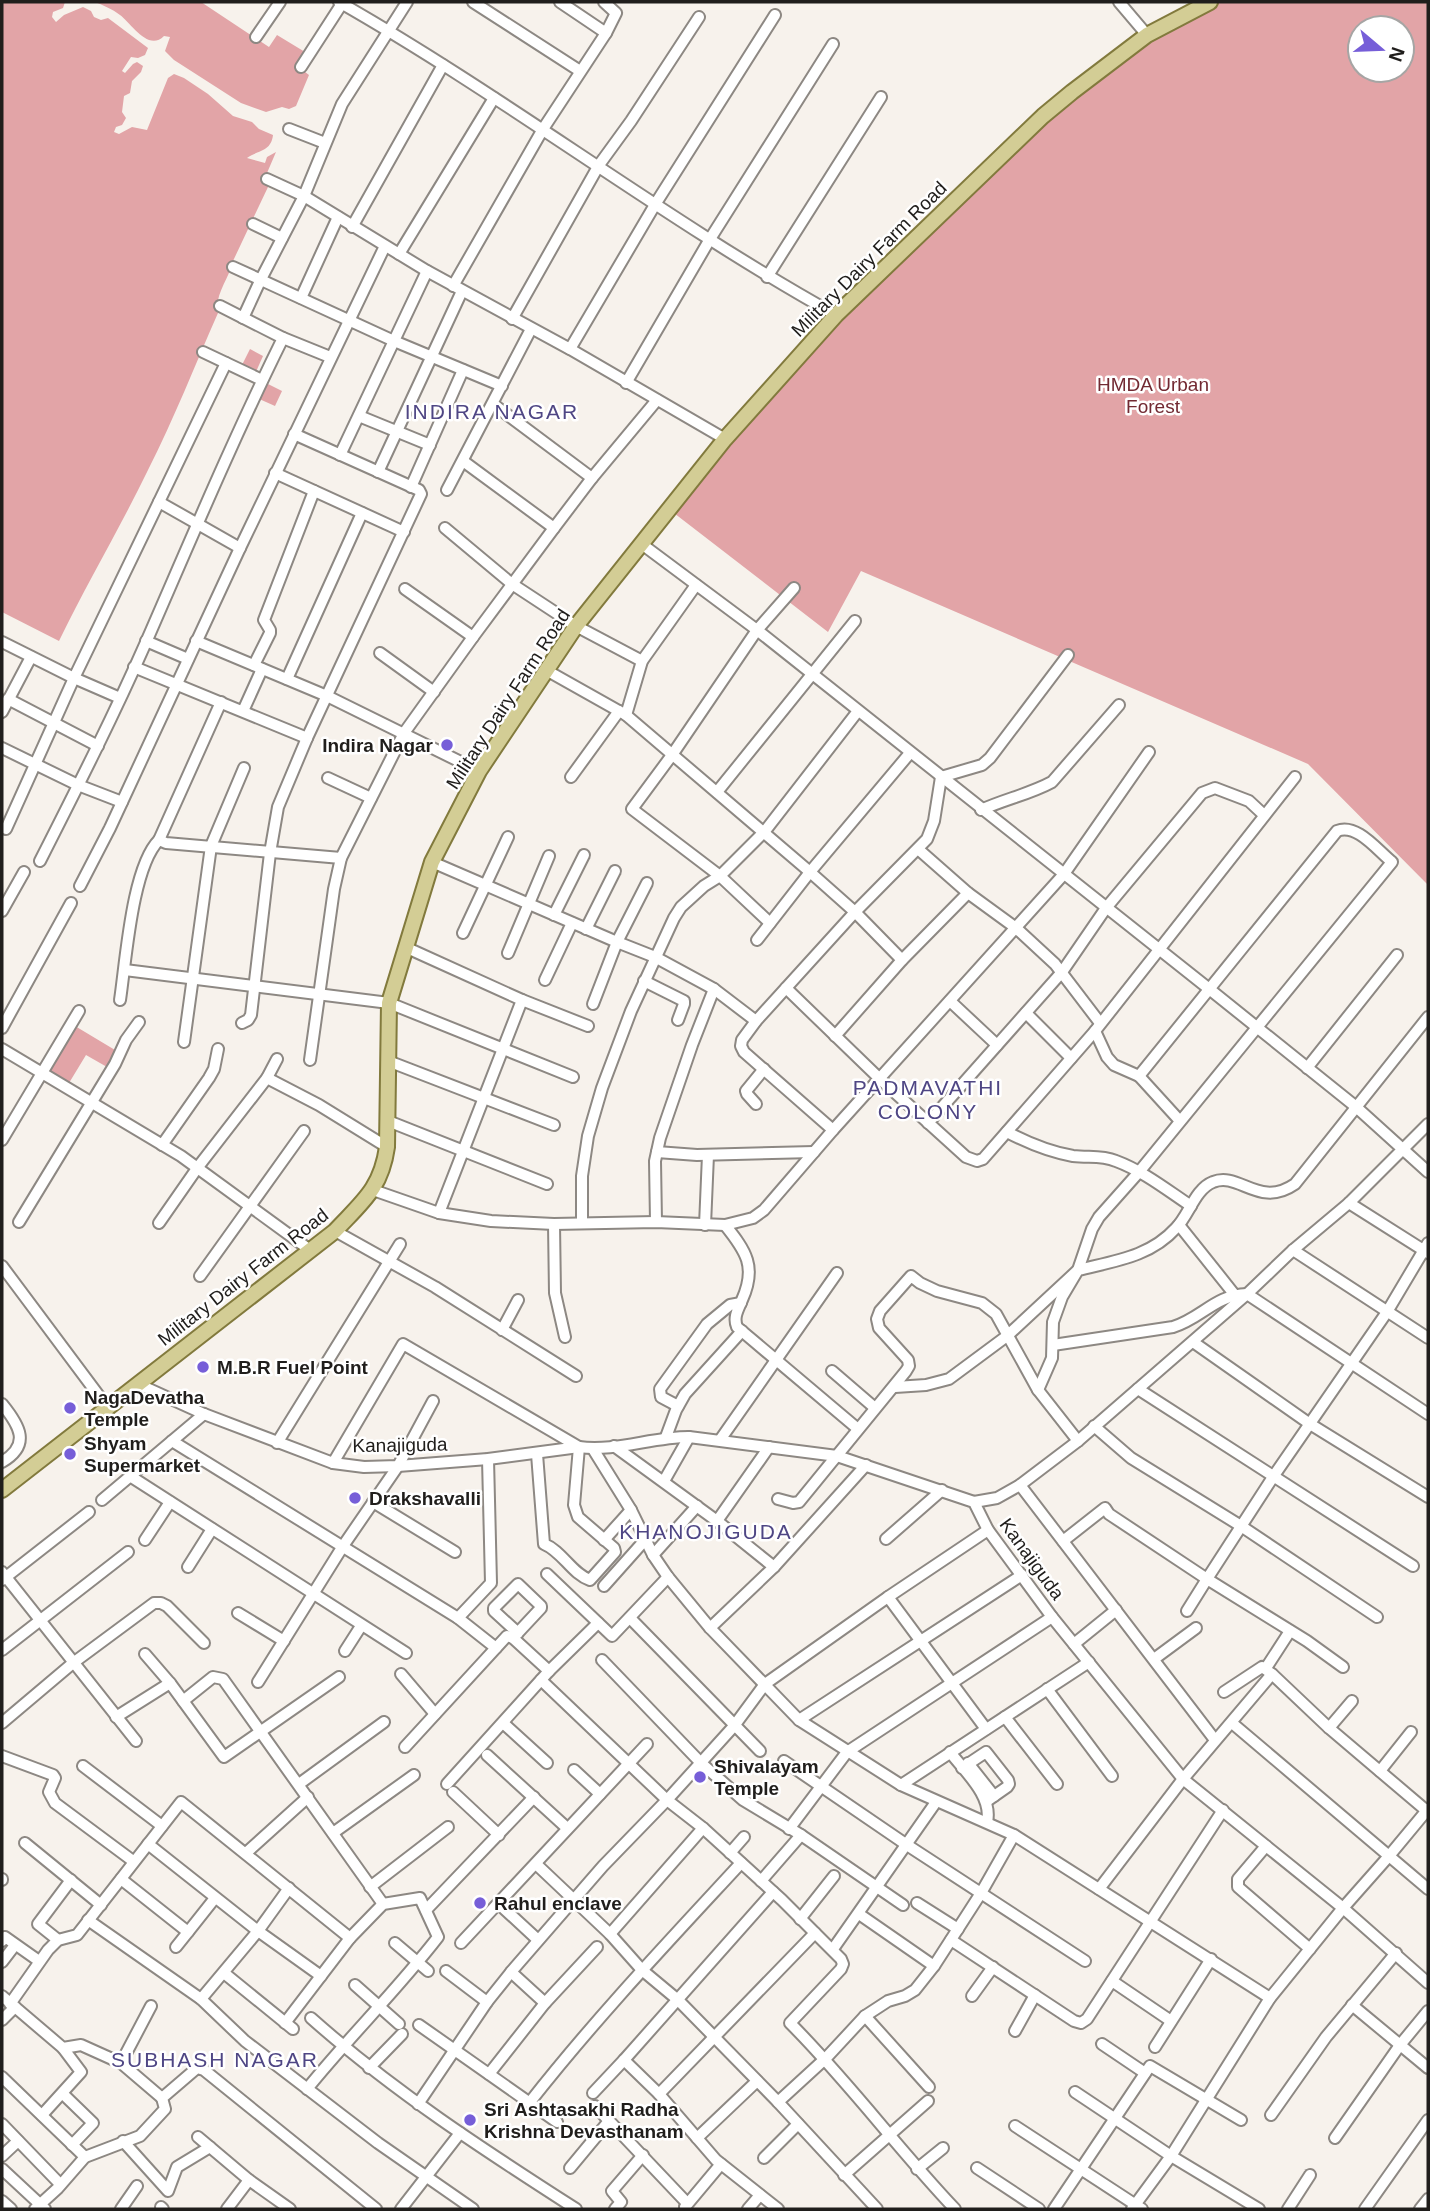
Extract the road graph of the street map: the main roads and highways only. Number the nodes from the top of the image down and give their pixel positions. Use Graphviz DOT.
graph roads {
  1 [pos="1210,2"];
  2 [pos="2,1490"];
  1 -- 2 [label="main road, Military Dairy Farm Road"];
}
